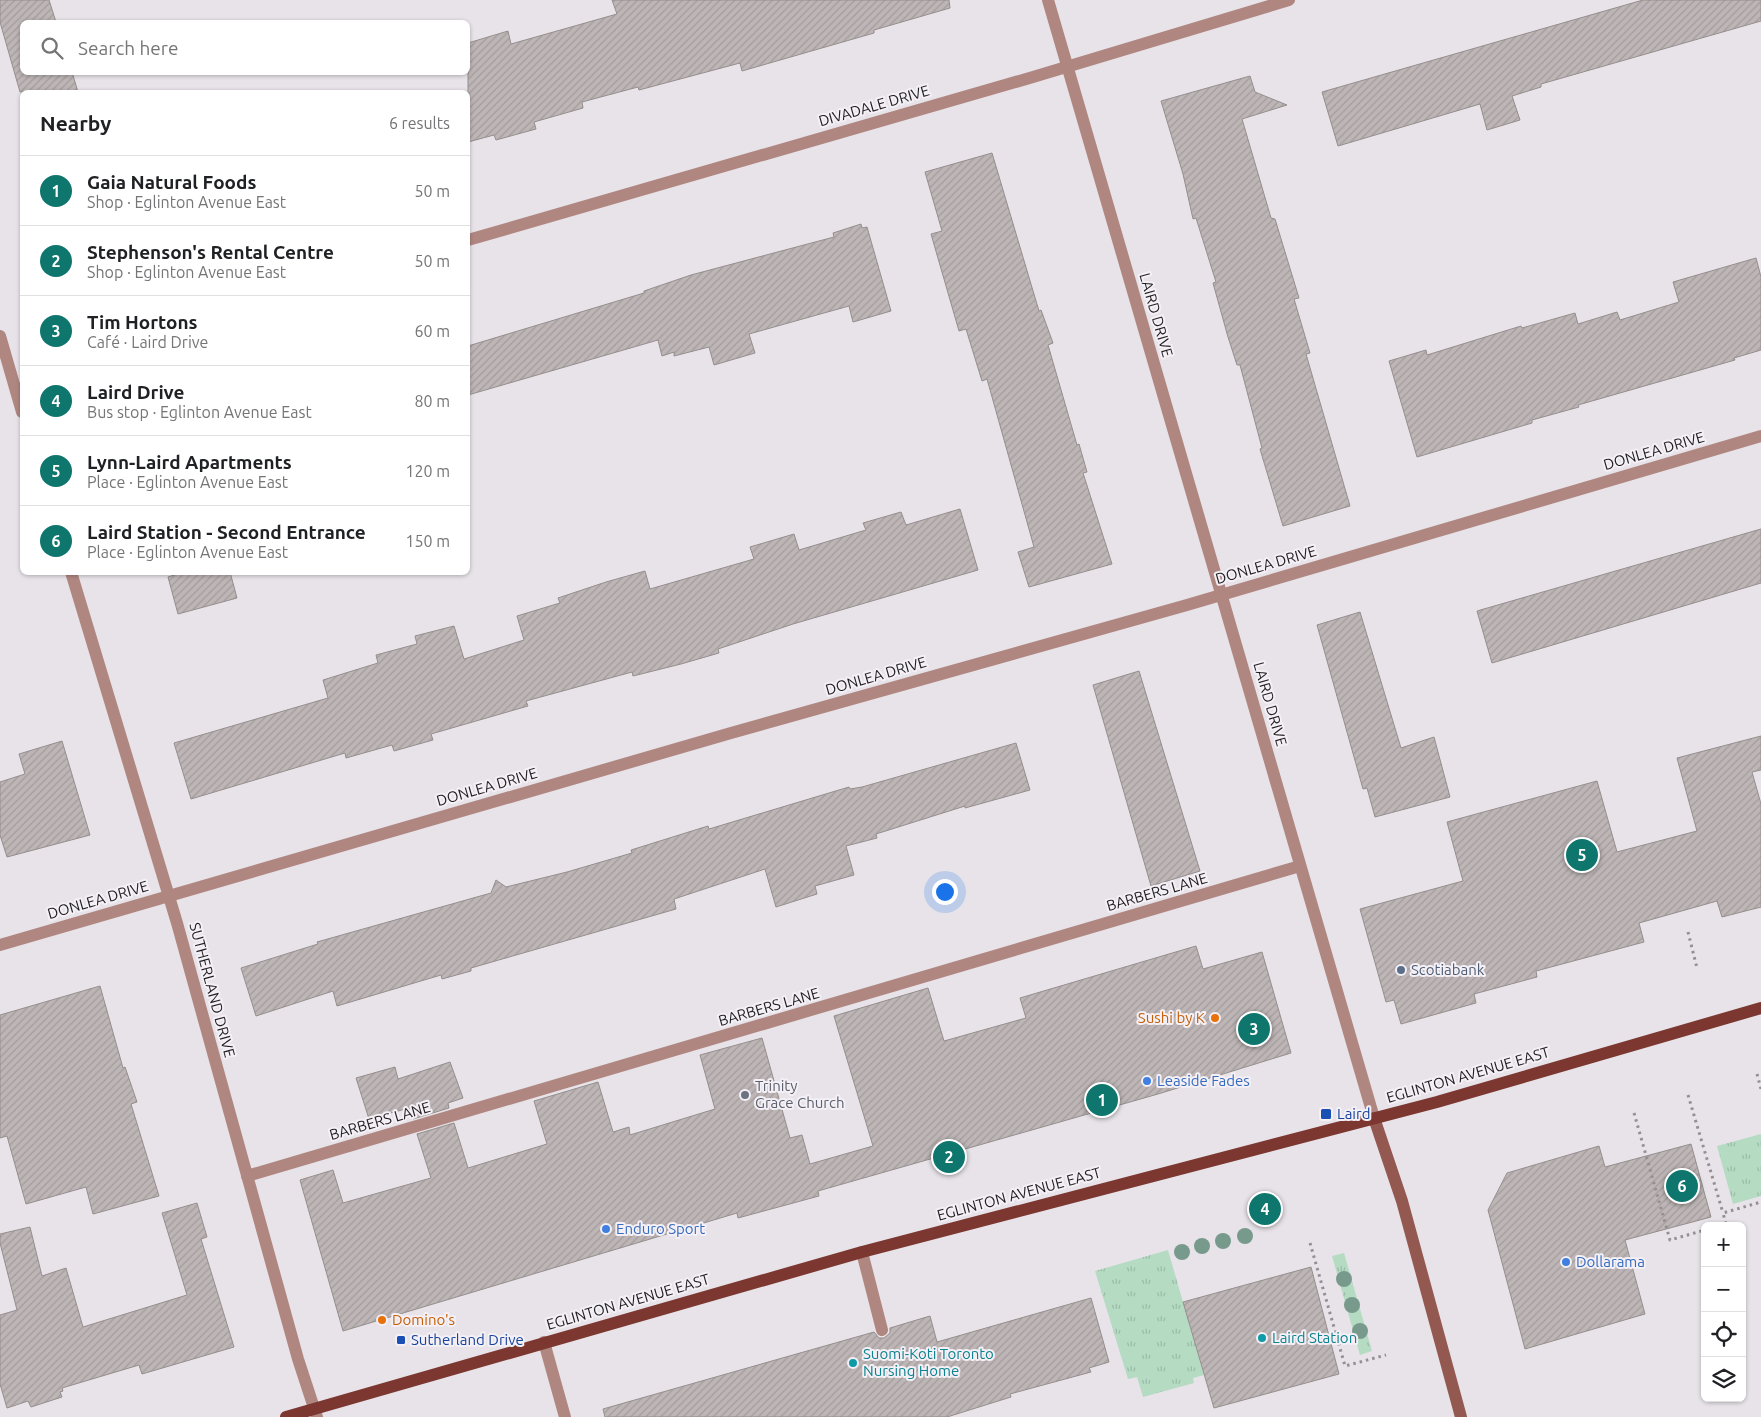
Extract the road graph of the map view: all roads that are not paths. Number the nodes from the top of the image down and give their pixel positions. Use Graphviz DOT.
graph roads {
  1 [pos="1048,0"];
  2 [pos="1289,0"];
  3 [pos="1067,67"];
  4 [pos="470,239"];
  5 [pos="0,336"];
  6 [pos="17,373"];
  7 [pos="20,396"];
  8 [pos="1761,436"];
  9 [pos="72,575"];
  10 [pos="1221,595"];
  11 [pos="1300,866"];
  12 [pos="169,896"];
  13 [pos="0,945"];
  14 [pos="1761,1008"];
  15 [pos="1374,1118"];
  16 [pos="247,1176"];
  17 [pos="862,1252"];
  18 [pos="882,1330"];
  19 [pos="544,1342"];
  20 [pos="316,1413"];
  21 [pos="286,1417"];
  22 [pos="565,1417"];
  23 [pos="1462,1417"];
  1 -- 3 [label="street, LAIRD DRIVE"];
  2 -- 3 [label="street, DIVADALE DRIVE"];
  3 -- 4 [label="street, DIVADALE DRIVE"];
  3 -- 10 [label="street, LAIRD DRIVE"];
  5 -- 6 [label="street"];
  6 -- 7 [label="street"];
  8 -- 10 [label="street, DONLEA DRIVE"];
  9 -- 12 [label="street, SUTHERLAND DRIVE"];
  10 -- 11 [label="street, LAIRD DRIVE"];
  10 -- 12 [label="street, DONLEA DRIVE"];
  11 -- 15 [label="street, LAIRD DRIVE"];
  11 -- 16 [label="street, BARBERS LANE"];
  12 -- 13 [label="street, DONLEA DRIVE"];
  12 -- 16 [label="street, SUTHERLAND DRIVE"];
  14 -- 15 [label="main road, EGLINTON AVENUE EAST"];
  15 -- 17 [label="main road, EGLINTON AVENUE EAST"];
  15 -- 23 [label="main road, LAIRD DRIVE"];
  16 -- 20 [label="street, SUTHERLAND DRIVE"];
  17 -- 18 [label="street"];
  17 -- 19 [label="main road, EGLINTON AVENUE EAST"];
  19 -- 20 [label="main road, EGLINTON AVENUE EAST"];
  19 -- 22 [label="street"];
  20 -- 21 [label="main road, EGLINTON AVENUE EAST"];
}
